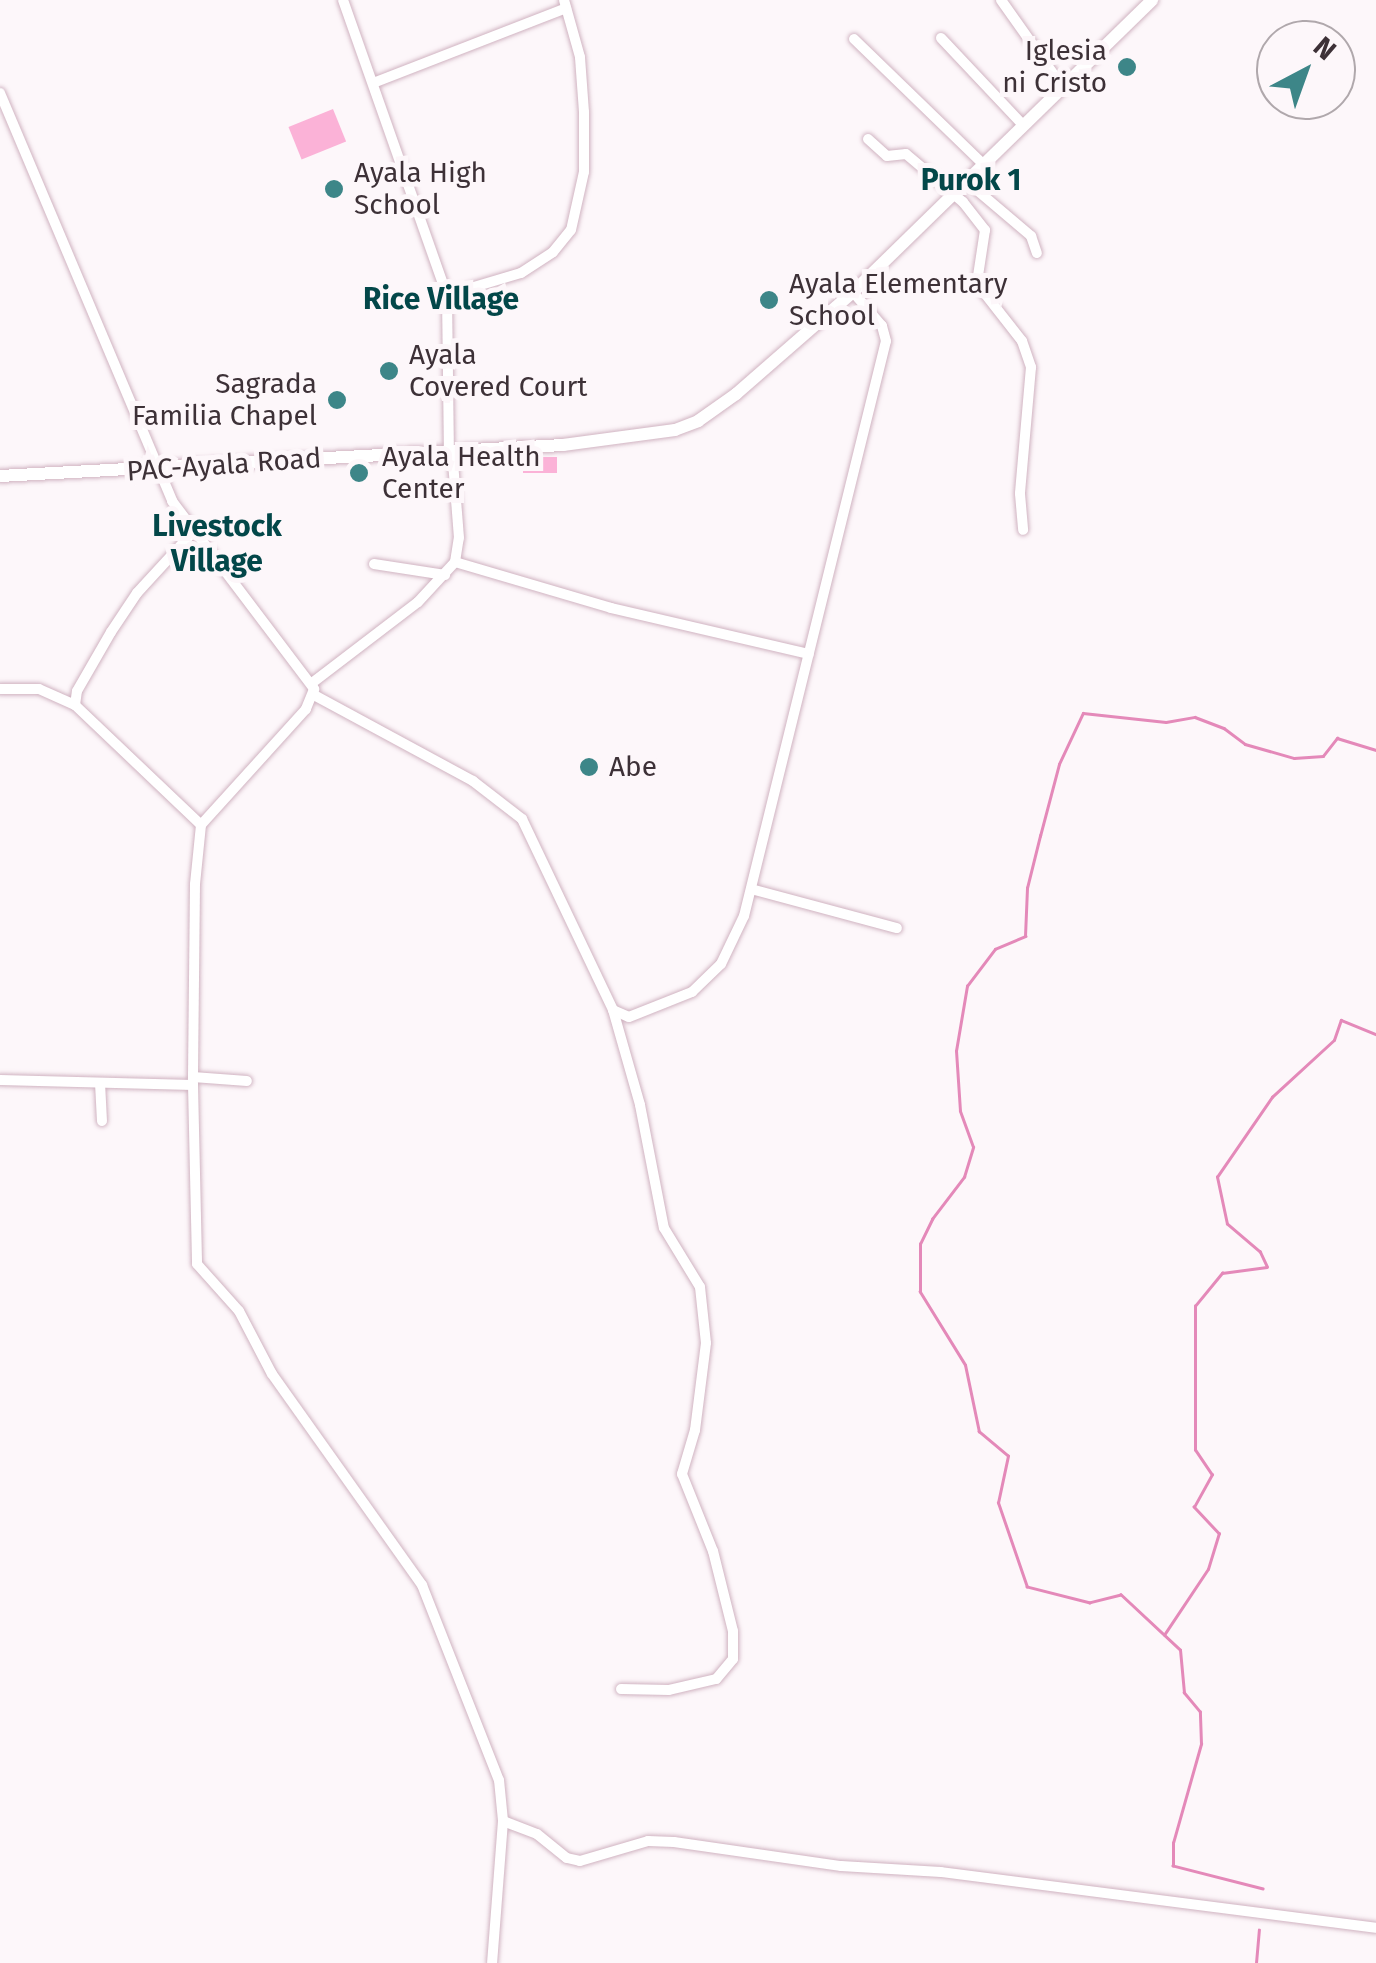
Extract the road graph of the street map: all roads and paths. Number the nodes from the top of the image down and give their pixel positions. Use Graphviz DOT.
graph roads {
  1 [pos="343,0"];
  2 [pos="1001,0"];
  3 [pos="1152,0"];
  4 [pos="565,4"];
  5 [pos="941,38"];
  6 [pos="854,39"];
  7 [pos="373,83"];
  8 [pos="1062,86"];
  9 [pos="0,93"];
  10 [pos="1023,125"];
  11 [pos="868,139"];
  12 [pos="982,164"];
  13 [pos="965,180"];
  14 [pos="951,192"];
  15 [pos="1038,252"];
  16 [pos="853,292"];
  17 [pos="448,295"];
  18 [pos="450,450"];
  19 [pos="156,470"];
  20 [pos="0,476"];
  21 [pos="1023,530"];
  22 [pos="192,532"];
  23 [pos="455,562"];
  24 [pos="374,564"];
  25 [pos="445,575"];
  26 [pos="809,654"];
  27 [pos="0,688"];
  28 [pos="313,689"];
  29 [pos="74,705"];
  30 [pos="201,825"];
  31 [pos="750,889"];
  32 [pos="897,928"];
  33 [pos="613,1010"];
  34 [pos="0,1080"];
  35 [pos="246,1080"];
  36 [pos="193,1081"];
  37 [pos="100,1083"];
  38 [pos="102,1120"];
  39 [pos="621,1689"];
  40 [pos="503,1822"];
  41 [pos="1376,1928"];
  42 [pos="492,1963"];
  1 -- 7 [label="street"];
  2 -- 8 [label="street"];
  3 -- 8 [label="street, PAC-Ayala Road"];
  4 -- 7 [label="street"];
  4 -- 17 [label="street"];
  5 -- 10 [label="street"];
  6 -- 12 [label="street"];
  7 -- 17 [label="street"];
  8 -- 10 [label="street, PAC-Ayala Road"];
  9 -- 19 [label="street"];
  10 -- 12 [label="street, PAC-Ayala Road"];
  11 -- 14 [label="street"];
  12 -- 13 [label="street, PAC-Ayala Road"];
  13 -- 14 [label="street, PAC-Ayala Road"];
  13 -- 15 [label="street"];
  14 -- 16 [label="street, PAC-Ayala Road"];
  14 -- 21 [label="street"];
  16 -- 18 [label="street, PAC-Ayala Road"];
  16 -- 26 [label="street"];
  17 -- 18 [label="street"];
  18 -- 19 [label="street, PAC-Ayala Road"];
  18 -- 23 [label="street"];
  19 -- 20 [label="street, PAC-Ayala Road"];
  19 -- 22 [label="street"];
  22 -- 28 [label="street"];
  22 -- 29 [label="street"];
  23 -- 25 [label="street"];
  23 -- 26 [label="street"];
  24 -- 25 [label="street"];
  25 -- 28 [label="street"];
  26 -- 31 [label="street"];
  27 -- 29 [label="street"];
  28 -- 30 [label="street"];
  28 -- 33 [label="street"];
  29 -- 30 [label="street"];
  30 -- 36 [label="street"];
  31 -- 32 [label="street"];
  31 -- 33 [label="street"];
  33 -- 39 [label="street"];
  34 -- 37 [label="street"];
  35 -- 36 [label="street"];
  36 -- 37 [label="street"];
  36 -- 40 [label="street"];
  37 -- 38 [label="street"];
  40 -- 41 [label="street"];
  40 -- 42 [label="street"];
}
